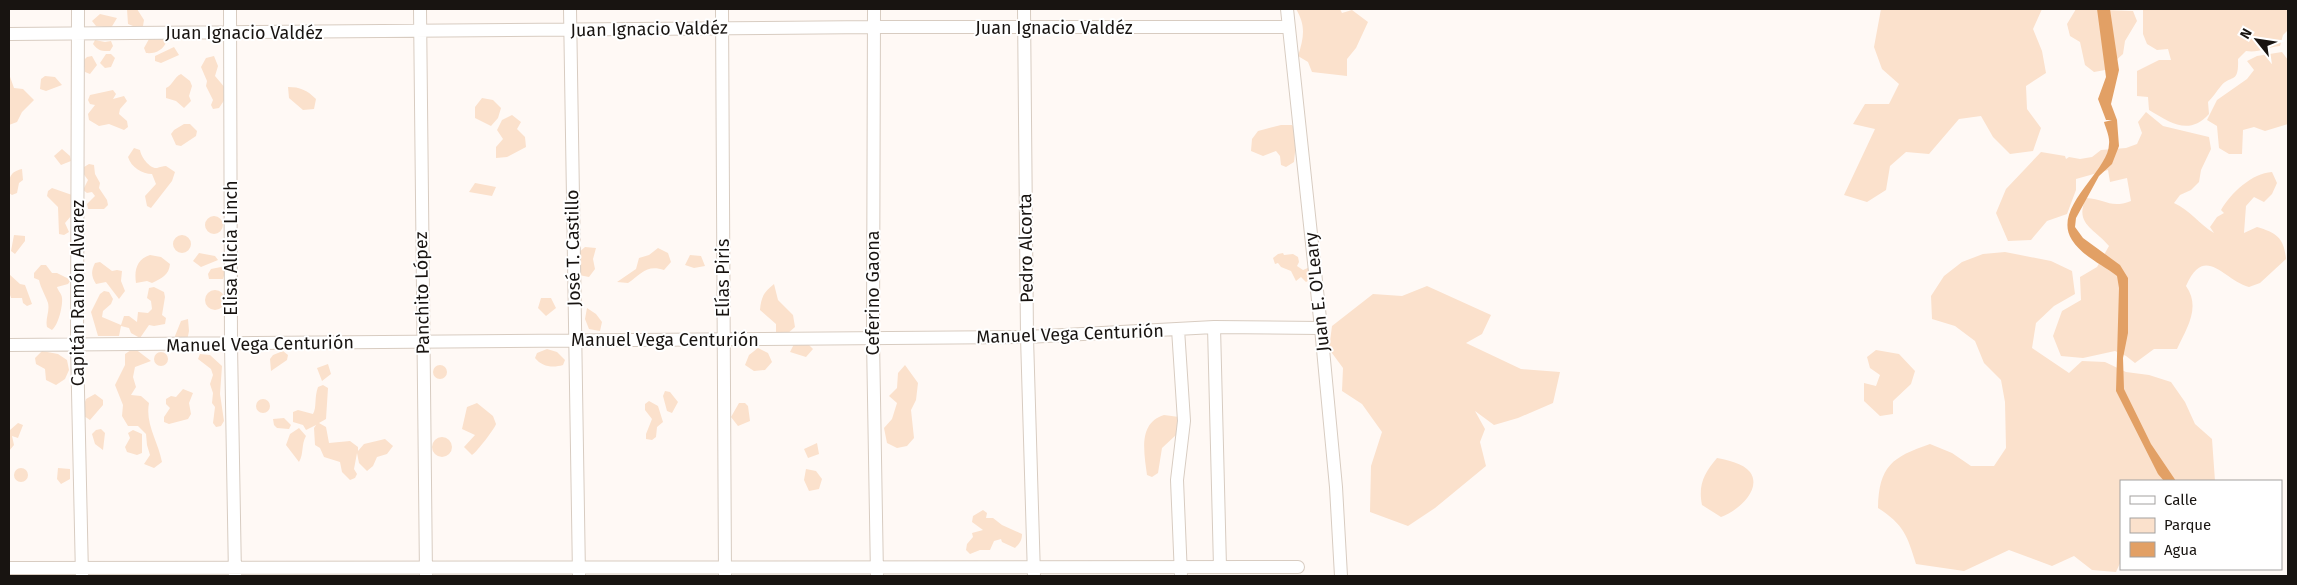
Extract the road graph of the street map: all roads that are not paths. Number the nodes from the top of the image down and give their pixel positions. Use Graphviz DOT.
graph roads {
  1 [pos="78,9"];
  2 [pos="230,9"];
  3 [pos="420,9"];
  4 [pos="570,9"];
  5 [pos="722,9"];
  6 [pos="874,9"];
  7 [pos="1024,9"];
  8 [pos="1287,9"];
  9 [pos="874,27"];
  10 [pos="1289,27"];
  11 [pos="722,28"];
  12 [pos="1024,28"];
  13 [pos="570,30"];
  14 [pos="420,32"];
  15 [pos="78,33"];
  16 [pos="230,33"];
  17 [pos="9,34"];
  18 [pos="1214,327"];
  19 [pos="1321,328"];
  20 [pos="1178,329"];
  21 [pos="1027,338"];
  22 [pos="873,339"];
  23 [pos="723,340"];
  24 [pos="574,341"];
  25 [pos="423,342"];
  26 [pos="77,344"];
  27 [pos="9,345"];
  28 [pos="231,345"];
  29 [pos="1220,567"];
  30 [pos="1298,567"];
  31 [pos="9,568"];
  32 [pos="82,572"];
  33 [pos="236,572"];
  34 [pos="426,572"];
  35 [pos="579,572"];
  36 [pos="725,572"];
  37 [pos="877,572"];
  38 [pos="1034,572"];
  39 [pos="1181,572"];
  40 [pos="1342,576"];
  1 -- 15 [label="street, Capitán Ramón Alvarez"];
  2 -- 16 [label="street, Elisa Alicia Linch"];
  3 -- 14 [label="street, Panchito López"];
  4 -- 13 [label="street, José T. Castillo"];
  5 -- 11 [label="street, Elías Piris"];
  6 -- 9 [label="street, Ceferino Gaona"];
  7 -- 12 [label="street, Pedro Alcorta"];
  8 -- 10 [label="street, Juan E. O'Leary"];
  9 -- 11 [label="street, Juan Ignacio Valdéz"];
  9 -- 12 [label="street, Juan Ignacio Valdéz"];
  9 -- 22 [label="street, Ceferino Gaona"];
  10 -- 12 [label="street, Juan Ignacio Valdéz"];
  10 -- 19 [label="street, Juan E. O'Leary"];
  11 -- 13 [label="street, Juan Ignacio Valdéz"];
  11 -- 23 [label="street, Elías Piris"];
  12 -- 21 [label="street, Pedro Alcorta"];
  13 -- 14 [label="street, Juan Ignacio Valdéz"];
  13 -- 24 [label="street, José T. Castillo"];
  14 -- 16 [label="street, Juan Ignacio Valdéz"];
  14 -- 25 [label="street, Panchito López"];
  15 -- 16 [label="street, Juan Ignacio Valdéz"];
  15 -- 17 [label="street, Juan Ignacio Valdéz"];
  15 -- 26 [label="street, Capitán Ramón Alvarez"];
  16 -- 28 [label="street, Elisa Alicia Linch"];
  18 -- 19 [label="street, Manuel Vega Centurión"];
  18 -- 20 [label="street, Manuel Vega Centurión"];
  18 -- 29 [label="street"];
  19 -- 40 [label="street, Juan E. O'Leary"];
  20 -- 21 [label="street, Manuel Vega Centurión"];
  20 -- 39 [label="street"];
  21 -- 22 [label="street, Manuel Vega Centurión"];
  21 -- 38 [label="street, Pedro Alcorta"];
  22 -- 23 [label="street, Manuel Vega Centurión"];
  22 -- 37 [label="street, Ceferino Gaona"];
  23 -- 24 [label="street, Manuel Vega Centurión"];
  23 -- 36 [label="street, Elías Piris"];
  24 -- 25 [label="street, Manuel Vega Centurión"];
  24 -- 35 [label="street, José T. Castillo"];
  25 -- 28 [label="street, Manuel Vega Centurión"];
  25 -- 34 [label="street, Panchito López"];
  26 -- 27 [label="street, Manuel Vega Centurión"];
  26 -- 28 [label="street, Manuel Vega Centurión"];
  26 -- 32 [label="street, Capitán Ramón Alvarez"];
  28 -- 33 [label="street, Elisa Alicia Linch"];
  29 -- 30 [label="street"];
  29 -- 39 [label="street"];
  31 -- 32 [label="street"];
  32 -- 33 [label="street"];
  33 -- 34 [label="street"];
  34 -- 35 [label="street"];
  35 -- 36 [label="street"];
  36 -- 37 [label="street"];
  37 -- 38 [label="street"];
  38 -- 39 [label="street"];
}
